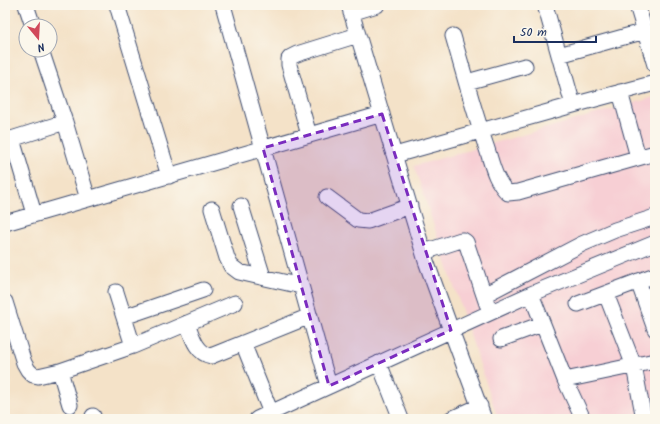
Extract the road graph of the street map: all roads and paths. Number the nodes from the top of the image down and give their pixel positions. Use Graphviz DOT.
graph roads {
  1 [pos="26,5"];
  2 [pos="117,5"];
  3 [pos="223,5"];
  4 [pos="377,5"];
  5 [pos="545,5"];
  6 [pos="637,5"];
  7 [pos="350,9"];
  8 [pos="30,18"];
  9 [pos="645,31"];
  10 [pos="358,35"];
  11 [pos="453,36"];
  12 [pos="559,55"];
  13 [pos="44,58"];
  14 [pos="655,65"];
  15 [pos="525,66"];
  16 [pos="467,82"];
  17 [pos="655,83"];
  18 [pos="620,92"];
  19 [pos="573,105"];
  20 [pos="382,114"];
  21 [pos="65,122"];
  22 [pos="481,131"];
  23 [pos="309,135"];
  24 [pos="9,140"];
  25 [pos="263,148"];
  26 [pos="655,153"];
  27 [pos="395,155"];
  28 [pos="638,157"];
  29 [pos="169,176"];
  30 [pos="327,197"];
  31 [pos="88,199"];
  32 [pos="241,206"];
  33 [pos="410,206"];
  34 [pos="212,209"];
  35 [pos="34,214"];
  36 [pos="655,217"];
  37 [pos="638,222"];
  38 [pos="5,223"];
  39 [pos="651,244"];
  40 [pos="424,252"];
  41 [pos="655,275"];
  42 [pos="263,278"];
  43 [pos="638,282"];
  44 [pos="301,286"];
  45 [pos="203,290"];
  46 [pos="116,292"];
  47 [pos="531,294"];
  48 [pos="606,294"];
  49 [pos="484,295"];
  50 [pos="235,303"];
  51 [pos="578,304"];
  52 [pos="6,310"];
  53 [pos="490,312"];
  54 [pos="310,316"];
  55 [pos="124,317"];
  56 [pos="187,323"];
  57 [pos="542,324"];
  58 [pos="451,330"];
  59 [pos="655,330"];
  60 [pos="501,339"];
  61 [pos="243,343"];
  62 [pos="133,346"];
  63 [pos="655,361"];
  64 [pos="379,363"];
  65 [pos="634,366"];
  66 [pos="60,370"];
  67 [pos="565,380"];
  68 [pos="330,386"];
  69 [pos="70,405"];
  70 [pos="271,413"];
  71 [pos="482,413"];
  72 [pos="257,419"];
  73 [pos="401,419"];
  74 [pos="451,419"];
  75 [pos="583,419"];
  76 [pos="644,419"];
  1 -- 8 [label="street"];
  2 -- 29 [label="street"];
  3 -- 25 [label="street"];
  4 -- 7 [label="street"];
  5 -- 12 [label="street"];
  6 -- 9 [label="street"];
  7 -- 10 [label="street"];
  9 -- 12 [label="street"];
  9 -- 14 [label="street"];
  10 -- 20 [label="street"];
  10 -- 23 [label="street"];
  11 -- 16 [label="street"];
  12 -- 19 [label="street"];
  13 -- 21 [label="street"];
  15 -- 16 [label="street"];
  16 -- 22 [label="street"];
  17 -- 18 [label="street"];
  18 -- 19 [label="street"];
  18 -- 28 [label="street"];
  19 -- 22 [label="street"];
  20 -- 23 [label="street"];
  20 -- 27 [label="street"];
  21 -- 24 [label="street"];
  21 -- 31 [label="street"];
  22 -- 27 [label="street"];
  22 -- 28 [label="street"];
  23 -- 25 [label="street"];
  24 -- 35 [label="street"];
  25 -- 29 [label="street"];
  25 -- 44 [label="street"];
  26 -- 28 [label="street"];
  27 -- 33 [label="street"];
  29 -- 31 [label="street"];
  30 -- 33 [label="street"];
  31 -- 35 [label="street"];
  32 -- 42 [label="street"];
  33 -- 40 [label="street"];
  34 -- 42 [label="street"];
  35 -- 38 [label="street"];
  36 -- 37 [label="street"];
  37 -- 39 [label="street"];
  37 -- 49 [label="street"];
  39 -- 47 [label="street"];
  40 -- 49 [label="street"];
  40 -- 58 [label="street"];
  41 -- 43 [label="street"];
  42 -- 44 [label="street"];
  43 -- 48 [label="street"];
  43 -- 59 [label="street"];
  44 -- 54 [label="street"];
  45 -- 55 [label="street"];
  46 -- 55 [label="street"];
  47 -- 53 [label="street"];
  47 -- 57 [label="street"];
  48 -- 51 [label="street"];
  48 -- 65 [label="street"];
  49 -- 53 [label="street"];
  50 -- 56 [label="street"];
  52 -- 66 [label="street"];
  53 -- 58 [label="street"];
  54 -- 61 [label="street"];
  54 -- 68 [label="street"];
  55 -- 62 [label="street"];
  56 -- 61 [label="street"];
  56 -- 62 [label="street"];
  57 -- 60 [label="street"];
  57 -- 67 [label="street"];
  58 -- 64 [label="street"];
  58 -- 71 [label="street"];
  61 -- 70 [label="street"];
  62 -- 66 [label="street"];
  63 -- 65 [label="street"];
  64 -- 68 [label="street"];
  64 -- 73 [label="street"];
  65 -- 67 [label="street"];
  65 -- 76 [label="street"];
  66 -- 69 [label="street"];
  67 -- 75 [label="street"];
  68 -- 70 [label="street"];
  70 -- 72 [label="street"];
  71 -- 74 [label="street"];
}
